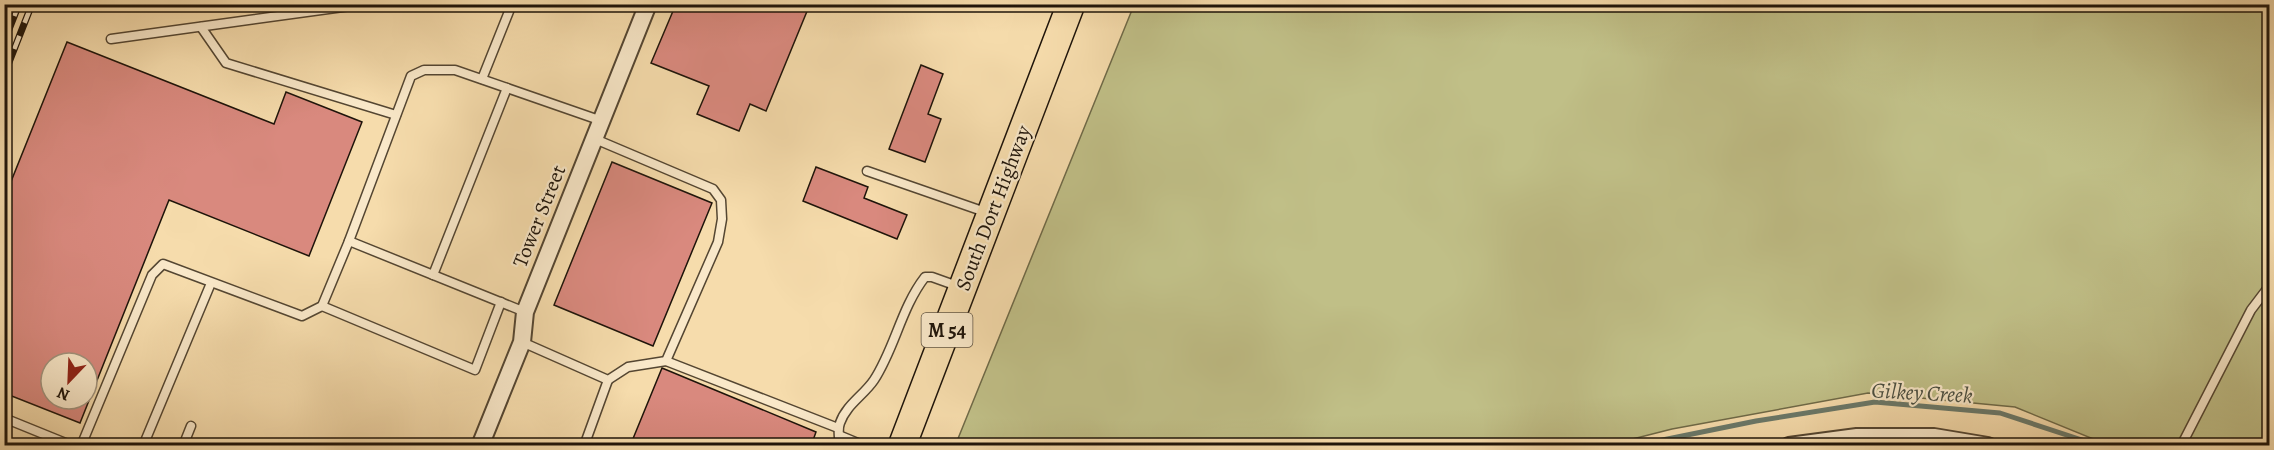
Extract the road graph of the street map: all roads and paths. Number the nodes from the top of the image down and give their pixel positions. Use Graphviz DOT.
graph roads {
  1 [pos="365,4"];
  2 [pos="512,4"];
  3 [pos="648,4"];
  4 [pos="1071,4"];
  5 [pos="201,27"];
  6 [pos="111,39"];
  7 [pos="482,79"];
  8 [pos="507,88"];
  9 [pos="396,115"];
  10 [pos="602,121"];
  11 [pos="595,139"];
  12 [pos="867,171"];
  13 [pos="991,215"];
  14 [pos="349,242"];
  15 [pos="433,275"];
  16 [pos="211,283"];
  17 [pos="2270,285"];
  18 [pos="963,288"];
  19 [pos="501,302"];
  20 [pos="322,306"];
  21 [pos="525,312"];
  22 [pos="522,342"];
  23 [pos="666,361"];
  24 [pos="608,380"];
  25 [pos="4,418"];
  26 [pos="191,426"];
  27 [pos="839,437"];
  28 [pos="484,443"];
  29 [pos="73,446"];
  30 [pos="81,446"];
  31 [pos="143,446"];
  32 [pos="183,446"];
  33 [pos="584,446"];
  34 [pos="865,446"];
  35 [pos="902,446"];
  36 [pos="1789,446"];
  37 [pos="1988,446"];
  38 [pos="2181,446"];
  1 -- 5 [label="lane"];
  2 -- 7 [label="lane"];
  3 -- 10 [label="street, Tower Street"];
  4 -- 13 [label="main road, South Dort Highway / M 54"];
  5 -- 6 [label="lane"];
  5 -- 9 [label="lane"];
  7 -- 8 [label="lane"];
  7 -- 9 [label="lane"];
  8 -- 10 [label="lane"];
  8 -- 15 [label="lane"];
  9 -- 14 [label="lane"];
  10 -- 11 [label="street, Tower Street"];
  11 -- 21 [label="street, Tower Street"];
  11 -- 23 [label="lane"];
  12 -- 13 [label="lane"];
  13 -- 18 [label="main road, South Dort Highway / M 54"];
  14 -- 15 [label="lane"];
  14 -- 20 [label="lane"];
  15 -- 19 [label="lane"];
  16 -- 20 [label="lane"];
  16 -- 30 [label="lane"];
  16 -- 31 [label="lane"];
  17 -- 38 [label="lane"];
  18 -- 27 [label="lane"];
  18 -- 35 [label="main road, South Dort Highway / M 54"];
  19 -- 20 [label="lane"];
  19 -- 21 [label="lane"];
  21 -- 22 [label="street, Tower Street"];
  22 -- 24 [label="lane"];
  22 -- 28 [label="street, Tower Street"];
  23 -- 24 [label="lane"];
  23 -- 27 [label="lane"];
  24 -- 33 [label="lane"];
  25 -- 29 [label="lane"];
  26 -- 32 [label="lane"];
  27 -- 34 [label="lane"];
  36 -- 37 [label="street"];
}
